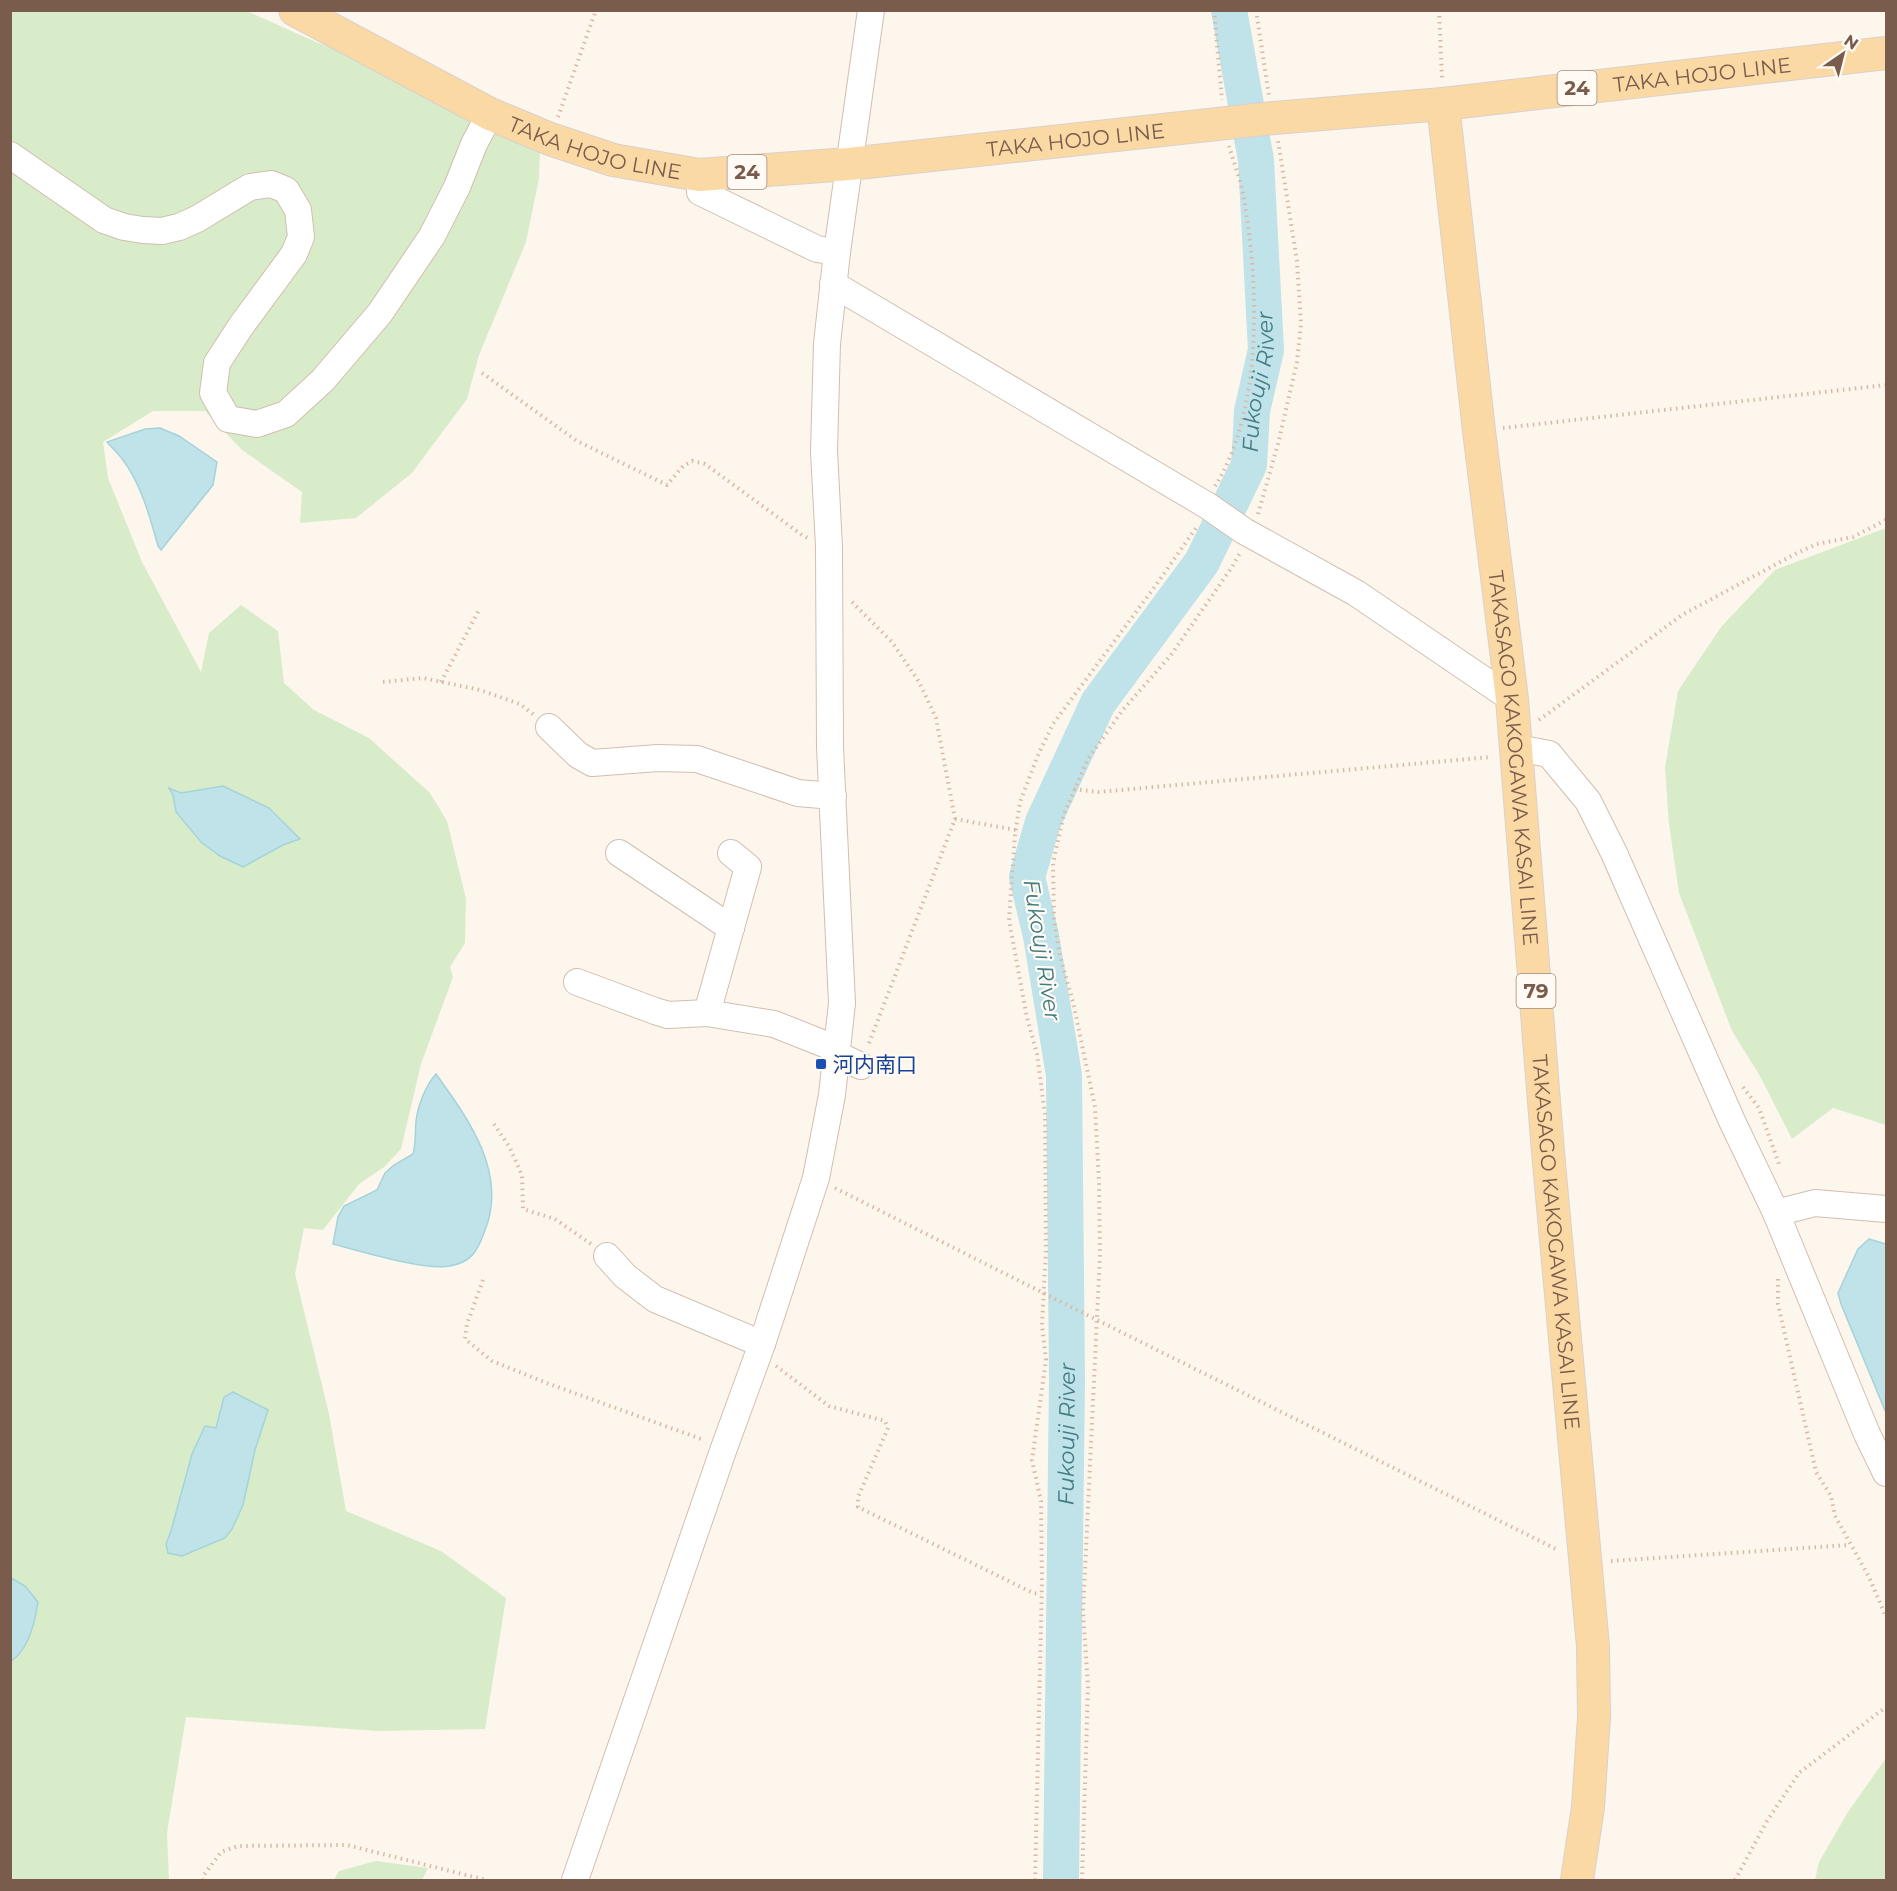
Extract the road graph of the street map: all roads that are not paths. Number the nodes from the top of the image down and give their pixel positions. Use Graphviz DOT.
graph roads {
  1 [pos="295,10"];
  2 [pos="871,10"];
  3 [pos="1887,52"];
  4 [pos="1443,104"];
  5 [pos="490,114"];
  6 [pos="10,155"];
  7 [pos="849,164"];
  8 [pos="699,175"];
  9 [pos="837,252"];
  10 [pos="833,284"];
  11 [pos="549,727"];
  12 [pos="1515,732"];
  13 [pos="833,796"];
  14 [pos="620,853"];
  15 [pos="731,853"];
  16 [pos="731,928"];
  17 [pos="577,982"];
  18 [pos="707,1013"];
  19 [pos="837,1053"];
  20 [pos="861,1066"];
  21 [pos="1887,1209"];
  22 [pos="1776,1213"];
  23 [pos="607,1256"];
  24 [pos="760,1350"];
  25 [pos="1887,1473"];
  26 [pos="575,1881"];
  27 [pos="1577,1881"];
  1 -- 5 [label="main road, TAKA HOJO LINE / 24"];
  2 -- 7 [label="street"];
  3 -- 4 [label="main road, TAKA HOJO LINE / 24"];
  4 -- 7 [label="main road, TAKA HOJO LINE / 24"];
  4 -- 12 [label="main road, TAKASAGO KAKOGAWA KASAI LINE / 79"];
  5 -- 6 [label="street"];
  5 -- 8 [label="main road, TAKA HOJO LINE / 24"];
  7 -- 8 [label="main road, TAKA HOJO LINE / 24"];
  7 -- 9 [label="street"];
  8 -- 9 [label="street"];
  9 -- 10 [label="street"];
  10 -- 12 [label="street"];
  10 -- 13 [label="street"];
  11 -- 13 [label="street"];
  12 -- 22 [label="street"];
  12 -- 27 [label="main road, TAKASAGO KAKOGAWA KASAI LINE / 79"];
  13 -- 19 [label="street"];
  14 -- 16 [label="street"];
  15 -- 16 [label="street"];
  16 -- 18 [label="street"];
  17 -- 18 [label="street"];
  18 -- 19 [label="street"];
  19 -- 20 [label="street"];
  19 -- 24 [label="street"];
  21 -- 22 [label="street"];
  22 -- 25 [label="street"];
  23 -- 24 [label="street"];
  24 -- 26 [label="street"];
}
